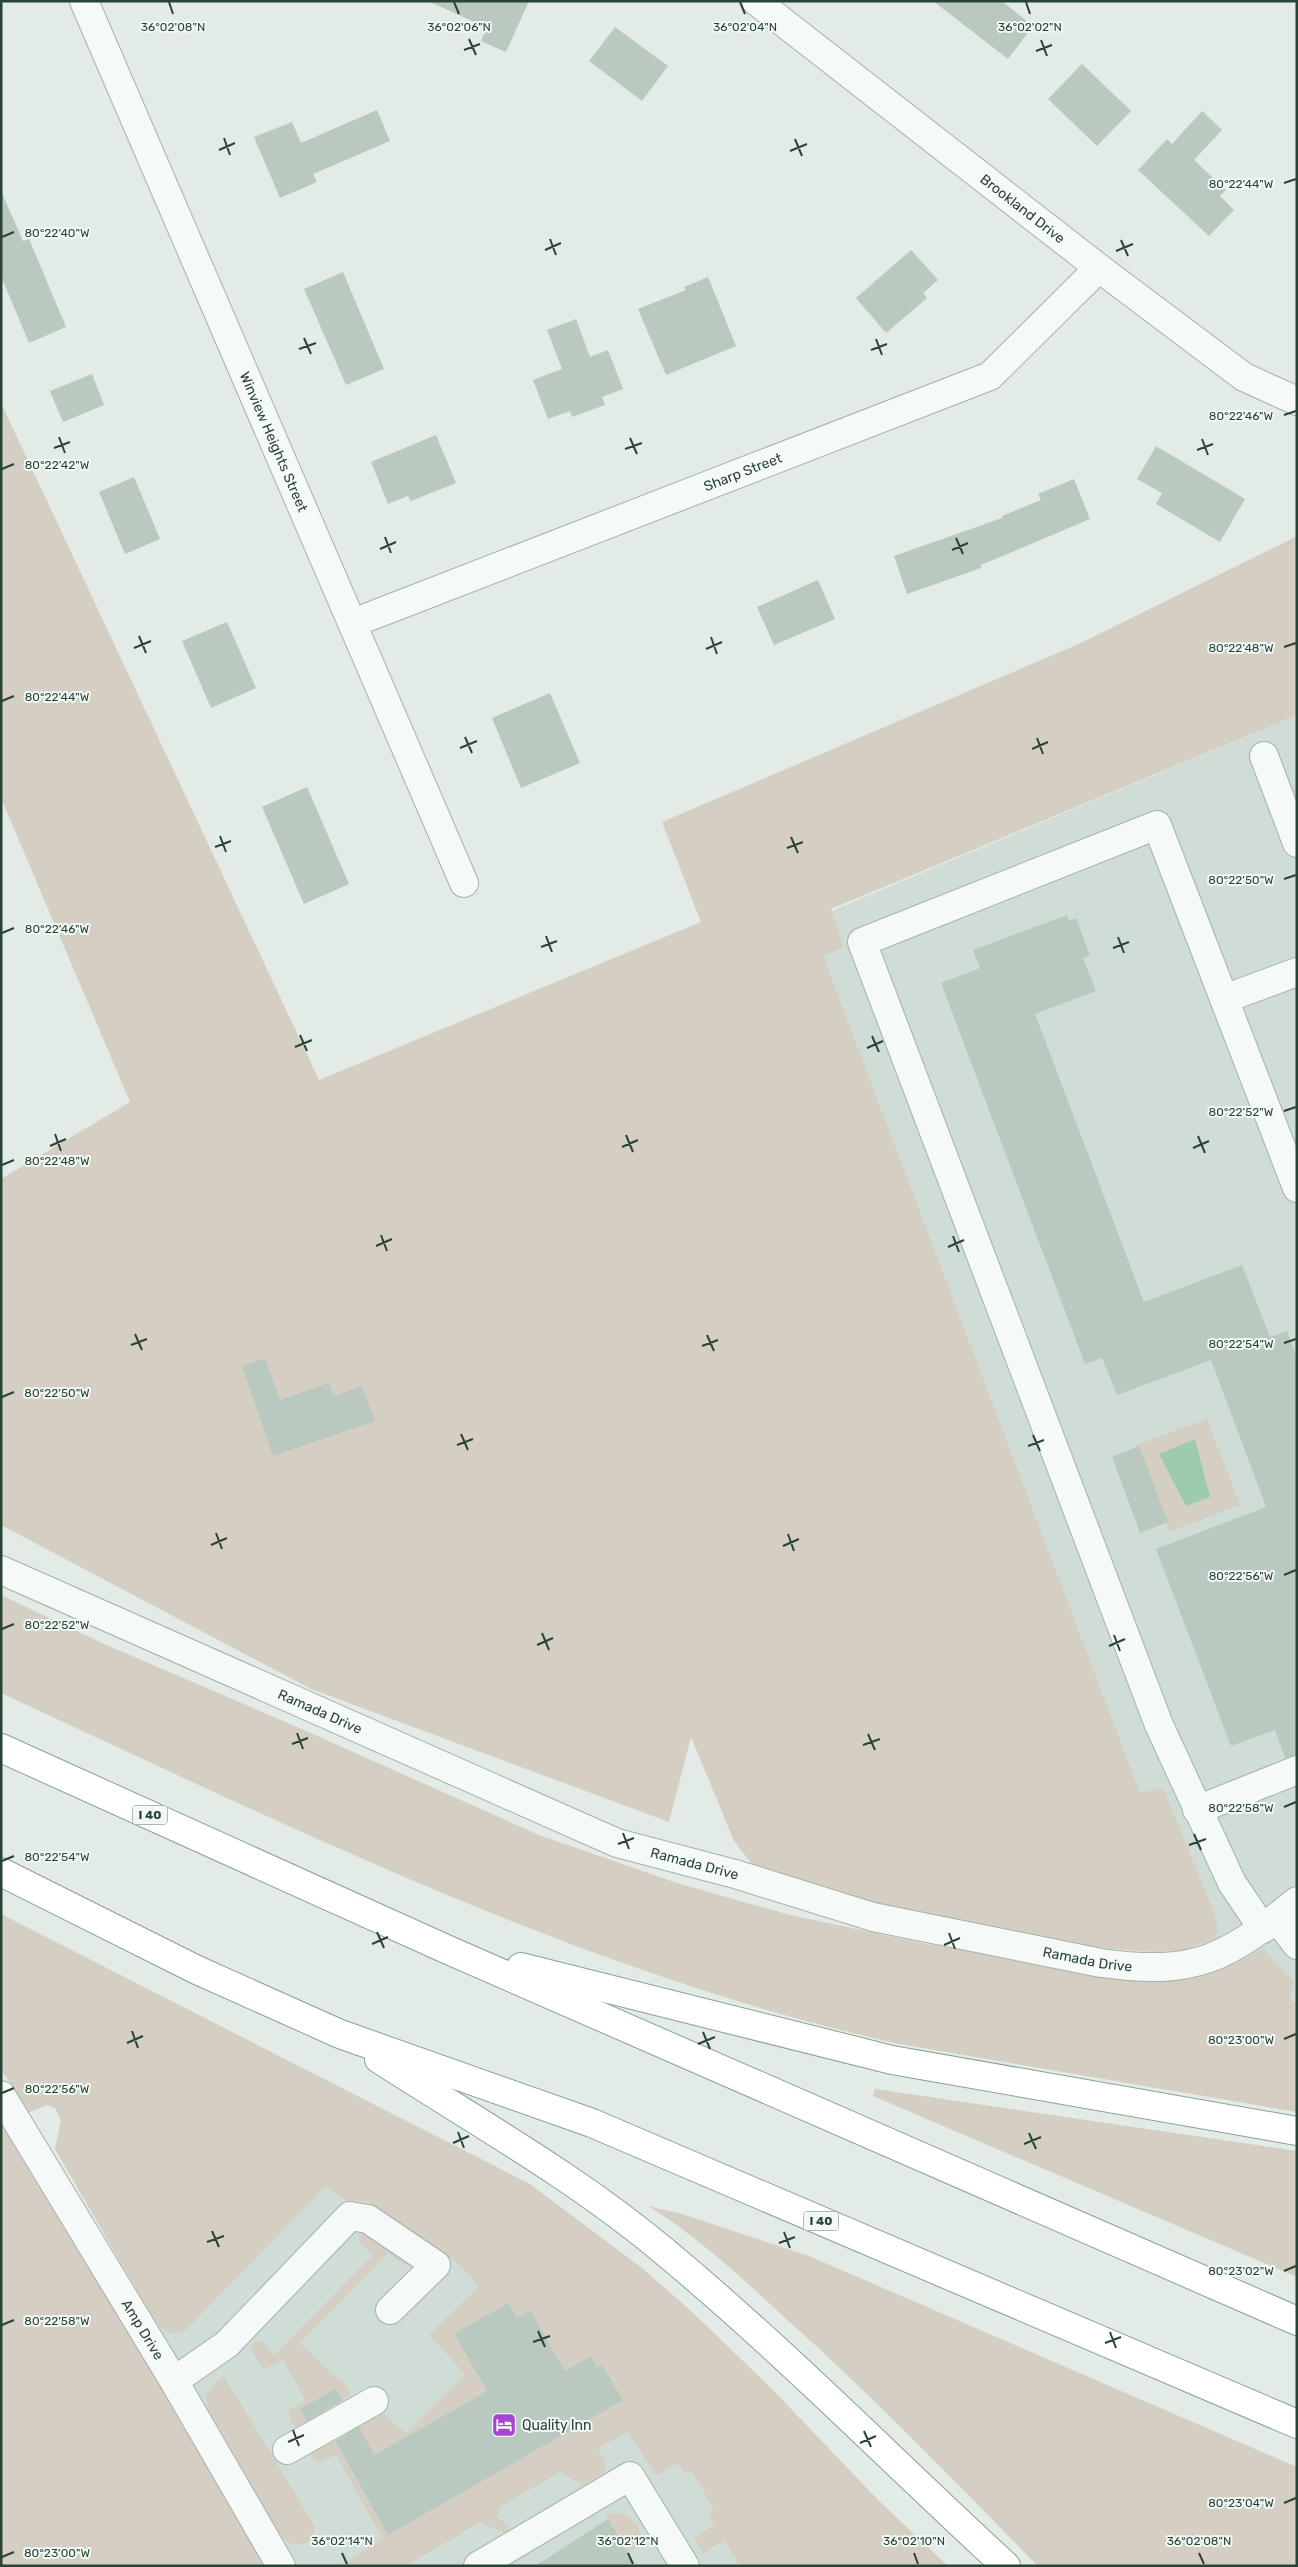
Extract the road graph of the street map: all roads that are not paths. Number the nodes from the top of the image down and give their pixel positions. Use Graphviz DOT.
graph roads {
  1 [pos="84,1"];
  2 [pos="756,1"];
  3 [pos="1099,268"];
  4 [pos="1297,401"];
  5 [pos="353,623"];
  6 [pos="1264,756"];
  7 [pos="1297,843"];
  8 [pos="464,882"];
  9 [pos="1297,972"];
  10 [pos="1224,999"];
  11 [pos="1297,1188"];
  12 [pos="1,1570"];
  13 [pos="1,1748"];
  14 [pos="1297,1770"];
  15 [pos="1197,1810"];
  16 [pos="1,1872"];
  17 [pos="1297,1902"];
  18 [pos="1269,1924"];
  19 [pos="1297,1945"];
  20 [pos="446,1949"];
  21 [pos="340,2034"];
  22 [pos="1,2095"];
  23 [pos="1297,2131"];
  24 [pos="390,2310"];
  25 [pos="1297,2321"];
  26 [pos="174,2380"];
  27 [pos="374,2401"];
  28 [pos="1297,2424"];
  29 [pos="287,2450"];
  30 [pos="281,2566"];
  31 [pos="478,2566"];
  32 [pos="685,2566"];
  33 [pos="1006,2566"];
  1 -- 5 [label="street, Winview Heights Street"];
  2 -- 3 [label="street, Brookland Drive"];
  3 -- 4 [label="street, Brookland Drive"];
  3 -- 5 [label="street, Sharp Street"];
  5 -- 8 [label="street, Winview Heights Street"];
  6 -- 7 [label="street"];
  9 -- 10 [label="street"];
  10 -- 11 [label="street"];
  10 -- 15 [label="street"];
  12 -- 18 [label="street, Ramada Drive"];
  13 -- 20 [label="highway, I 40"];
  14 -- 15 [label="street"];
  15 -- 18 [label="street"];
  16 -- 21 [label="highway, I 40"];
  17 -- 18 [label="street, Ramada Drive"];
  18 -- 19 [label="street"];
  20 -- 23 [label="highway"];
  20 -- 25 [label="highway, I 40"];
  21 -- 28 [label="highway, I 40"];
  21 -- 33 [label="highway"];
  22 -- 26 [label="street, Amp Drive"];
  24 -- 26 [label="street"];
  26 -- 30 [label="street, Amp Drive"];
  27 -- 29 [label="street"];
  31 -- 32 [label="street"];
}
